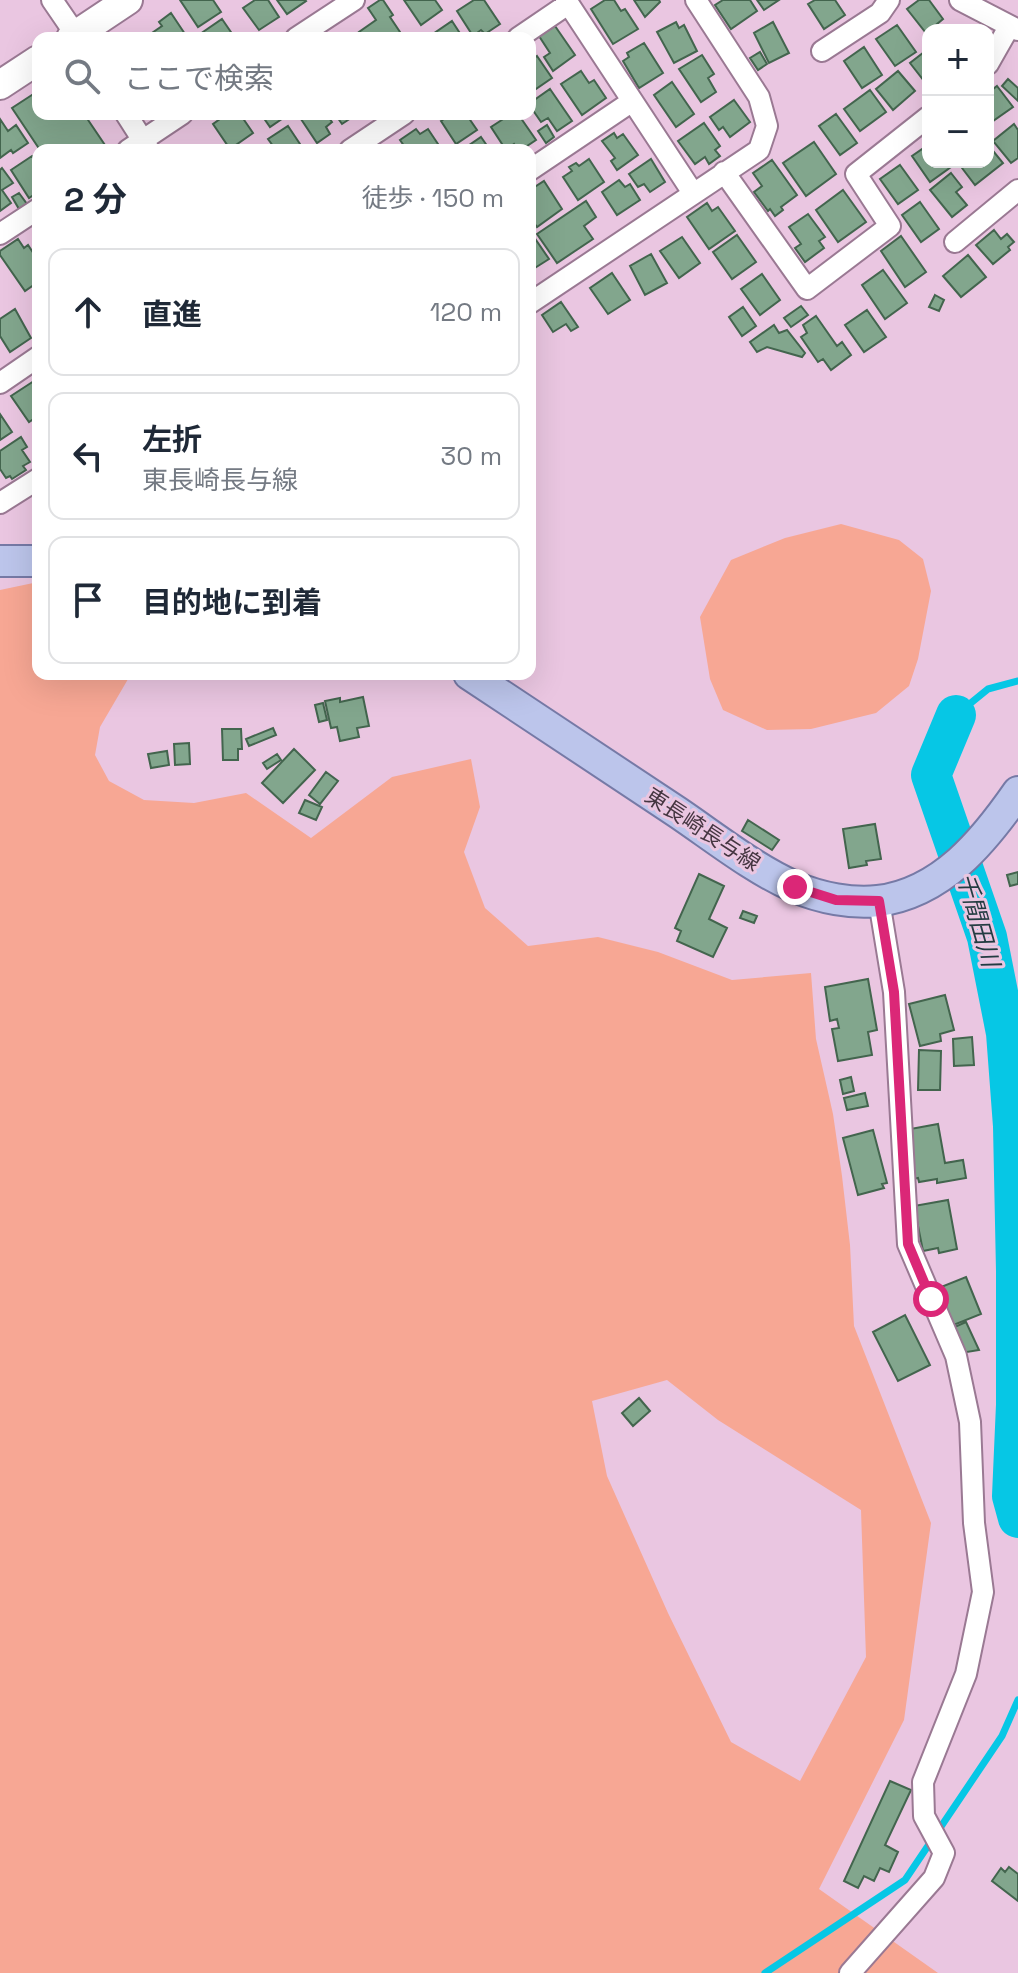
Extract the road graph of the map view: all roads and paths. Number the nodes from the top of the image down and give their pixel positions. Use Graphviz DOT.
graph roads {
  1 [pos="52,0"];
  2 [pos="128,0"];
  3 [pos="354,0"];
  4 [pos="696,0"];
  5 [pos="889,0"];
  6 [pos="960,0"];
  7 [pos="567,2"];
  8 [pos="1014,29"];
  9 [pos="72,32"];
  10 [pos="82,32"];
  11 [pos="305,32"];
  12 [pos="526,32"];
  13 [pos="822,51"];
  14 [pos="994,56"];
  15 [pos="32,64"];
  16 [pos="0,85"];
  17 [pos="631,102"];
  18 [pos="129,120"];
  19 [pos="174,120"];
  20 [pos="395,120"];
  21 [pos="922,122"];
  22 [pos="139,144"];
  23 [pos="144,144"];
  24 [pos="359,144"];
  25 [pos="536,166"];
  26 [pos="724,172"];
  27 [pos="1018,190"];
  28 [pos="693,193"];
  29 [pos="32,213"];
  30 [pos="0,234"];
  31 [pos="955,242"];
  32 [pos="536,299"];
  33 [pos="32,361"];
  34 [pos="0,383"];
  35 [pos="32,483"];
  36 [pos="0,503"];
  37 [pos="0,561"];
  38 [pos="32,561"];
  39 [pos="478,680"];
  40 [pos="1018,792"];
  41 [pos="879,901"];
  42 [pos="850,1973"];
  1 -- 9 [label="street"];
  2 -- 10 [label="street"];
  3 -- 11 [label="street"];
  4 -- 26 [label="street"];
  5 -- 13 [label="street"];
  6 -- 8 [label="street"];
  7 -- 12 [label="street"];
  7 -- 17 [label="street"];
  8 -- 14 [label="street"];
  15 -- 16 [label="street"];
  17 -- 25 [label="street"];
  17 -- 28 [label="street"];
  18 -- 22 [label="street"];
  19 -- 23 [label="street"];
  20 -- 24 [label="street"];
  21 -- 26 [label="street"];
  26 -- 28 [label="street"];
  27 -- 31 [label="street"];
  28 -- 32 [label="street"];
  29 -- 30 [label="street"];
  33 -- 34 [label="street"];
  35 -- 36 [label="street"];
  37 -- 38 [label="main road"];
  39 -- 41 [label="main road, 東長崎長与線"];
  40 -- 41 [label="main road, 東長崎長与線"];
  41 -- 42 [label="street"];
}
